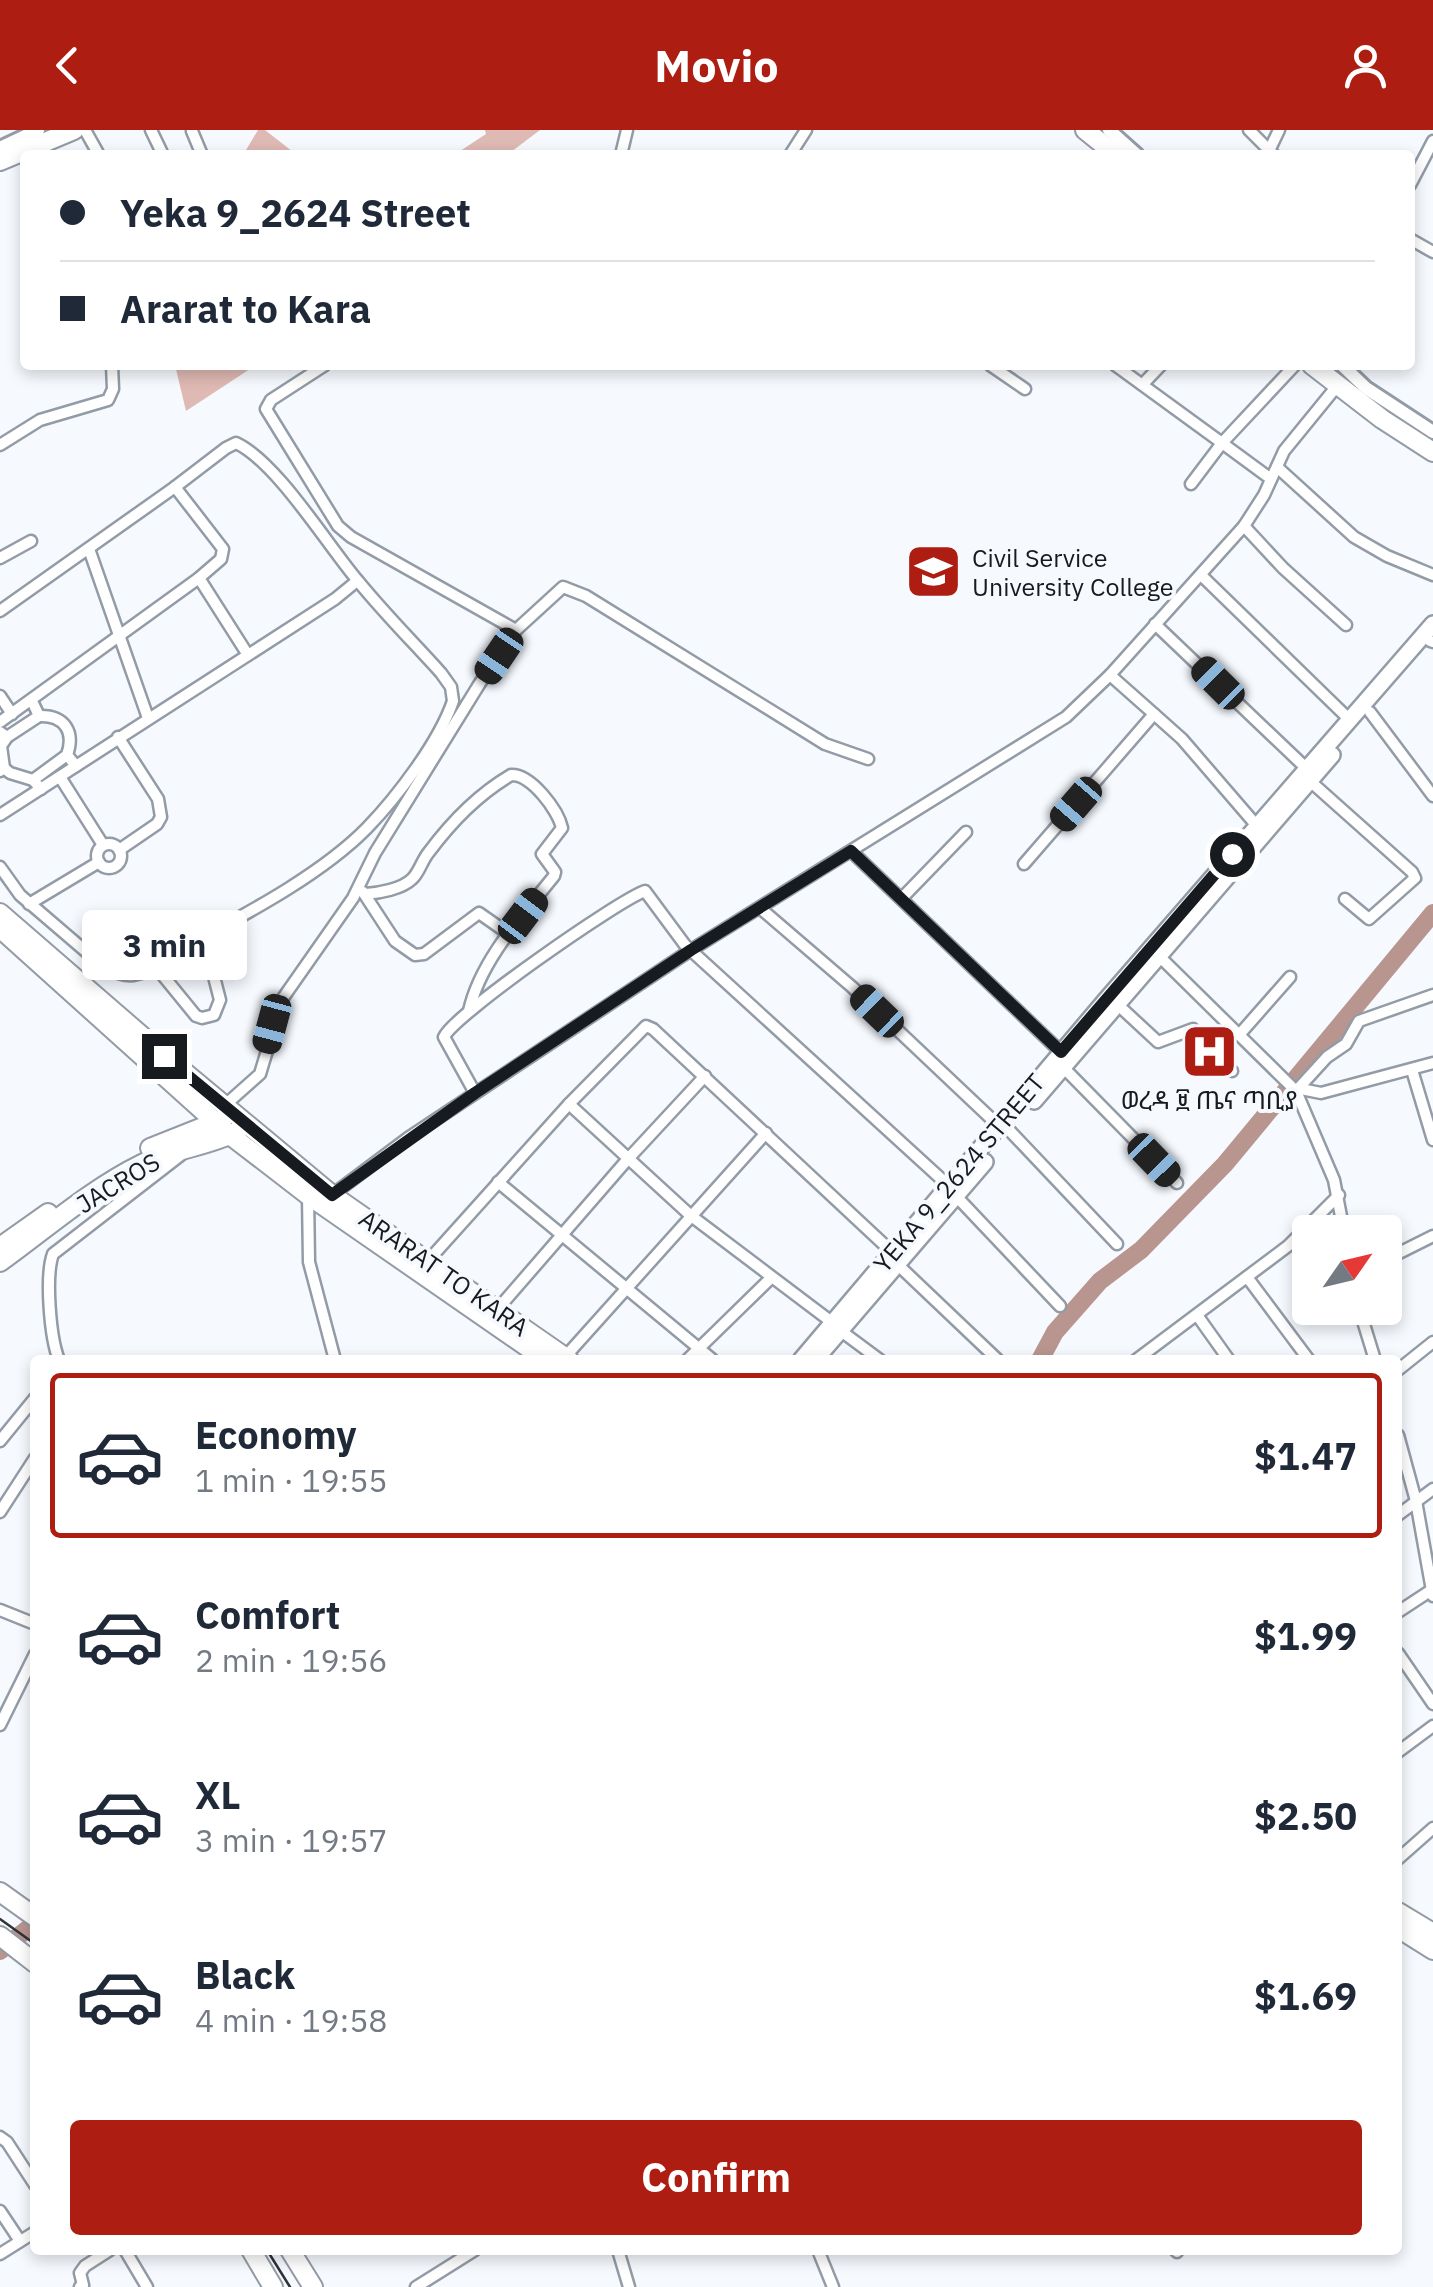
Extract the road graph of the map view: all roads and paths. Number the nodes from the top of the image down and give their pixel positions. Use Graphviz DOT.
graph roads {
  1 [pos="38,130"];
  2 [pos="74,130"];
  3 [pos="1085,130"];
  4 [pos="1109,130"];
  5 [pos="1248,130"];
  6 [pos="1433,142"];
  7 [pos="0,148"];
  8 [pos="28,150"];
  9 [pos="1110,150"];
  10 [pos="1131,150"];
  11 [pos="1266,150"];
  12 [pos="1415,176"];
  13 [pos="112,370"];
  14 [pos="316,370"];
  15 [pos="998,370"];
  16 [pos="1122,370"];
  17 [pos="1156,370"];
  18 [pos="1290,370"];
  19 [pos="1318,370"];
  20 [pos="1347,370"];
  21 [pos="1143,384"];
  22 [pos="1337,386"];
  23 [pos="1026,389"];
  24 [pos="1433,432"];
  25 [pos="1222,443"];
  26 [pos="0,444"];
  27 [pos="1433,452"];
  28 [pos="1277,467"];
  29 [pos="1271,479"];
  30 [pos="1190,484"];
  31 [pos="175,487"];
  32 [pos="1244,526"];
  33 [pos="31,541"];
  34 [pos="90,548"];
  35 [pos="0,558"];
  36 [pos="1433,574"];
  37 [pos="1202,576"];
  38 [pos="199,578"];
  39 [pos="357,581"];
  40 [pos="0,611"];
  41 [pos="1155,624"];
  42 [pos="1346,626"];
  43 [pos="516,630"];
  44 [pos="120,636"];
  45 [pos="1432,636"];
  46 [pos="248,654"];
  47 [pos="1110,675"];
  48 [pos="0,696"];
  49 [pos="32,701"];
  50 [pos="1370,712"];
  51 [pos="12,714"];
  52 [pos="1154,714"];
  53 [pos="40,716"];
  54 [pos="148,718"];
  55 [pos="1351,721"];
  56 [pos="0,722"];
  57 [pos="4,734"];
  58 [pos="118,737"];
  59 [pos="67,755"];
  60 [pos="868,760"];
  61 [pos="76,766"];
  62 [pos="2,769"];
  63 [pos="1308,774"];
  64 [pos="60,777"];
  65 [pos="37,784"];
  66 [pos="1433,796"];
  67 [pos="0,816"];
  68 [pos="1257,826"];
  69 [pos="966,832"];
  70 [pos="103,846"];
  71 [pos="120,850"];
  72 [pos="851,851"];
  73 [pos="98,862"];
  74 [pos="1024,864"];
  75 [pos="0,867"];
  76 [pos="362,891"];
  77 [pos="902,898"];
  78 [pos="1344,899"];
  79 [pos="29,904"];
  80 [pos="760,908"];
  81 [pos="0,912"];
  82 [pos="0,928"];
  83 [pos="509,934"];
  84 [pos="204,938"];
  85 [pos="691,950"];
  86 [pos="1159,956"];
  87 [pos="156,968"];
  88 [pos="1290,977"];
  89 [pos="1433,994"];
  90 [pos="1117,1004"];
  91 [pos="468,1011"];
  92 [pos="1239,1036"];
  93 [pos="1062,1060"];
  94 [pos="1433,1063"];
  95 [pos="1232,1070"];
  96 [pos="1412,1070"];
  97 [pos="704,1076"];
  98 [pos="1296,1089"];
  99 [pos="475,1093"];
  100 [pos="569,1104"];
  101 [pos="231,1120"];
  102 [pos="1005,1129"];
  103 [pos="766,1133"];
  104 [pos="1433,1140"];
  105 [pos="186,1150"];
  106 [pos="627,1160"];
  107 [pos="498,1182"];
  108 [pos="1177,1183"];
  109 [pos="953,1192"];
  110 [pos="1338,1194"];
  111 [pos="332,1195"];
  112 [pos="308,1196"];
  113 [pos="690,1215"];
  114 [pos="1320,1215"];
  115 [pos="1341,1215"];
  116 [pos="561,1234"];
  117 [pos="1433,1236"];
  118 [pos="4,1238"];
  119 [pos="1292,1240"];
  120 [pos="1117,1244"];
  121 [pos="1402,1252"];
  122 [pos="894,1258"];
  123 [pos="0,1262"];
  124 [pos="426,1263"];
  125 [pos="1247,1277"];
  126 [pos="771,1278"];
  127 [pos="624,1288"];
  128 [pos="1060,1306"];
  129 [pos="492,1316"];
  130 [pos="1196,1316"];
  131 [pos="1365,1325"];
  132 [pos="837,1327"];
  133 [pos="1433,1342"];
  134 [pos="699,1348"];
  135 [pos="58,1355"];
  136 [pos="334,1355"];
  137 [pos="554,1355"];
  138 [pos="564,1355"];
  139 [pos="692,1355"];
  140 [pos="707,1355"];
  141 [pos="807,1355"];
  142 [pos="819,1355"];
  143 [pos="873,1355"];
  144 [pos="993,1355"];
  145 [pos="1143,1355"];
  146 [pos="1226,1355"];
  147 [pos="1305,1355"];
  148 [pos="1374,1355"];
  149 [pos="1402,1367"];
  150 [pos="30,1404"];
  151 [pos="0,1441"];
  152 [pos="1402,1450"];
  153 [pos="30,1466"];
  154 [pos="1433,1489"];
  155 [pos="1416,1501"];
  156 [pos="1402,1511"];
  157 [pos="0,1512"];
  158 [pos="1431,1587"];
  159 [pos="1402,1609"];
  160 [pos="0,1610"];
  161 [pos="30,1622"];
  162 [pos="1402,1661"];
  163 [pos="30,1664"];
  164 [pos="1433,1704"];
  165 [pos="0,1725"];
  166 [pos="1433,1726"];
  167 [pos="1402,1749"];
  168 [pos="1433,1828"];
  169 [pos="1402,1855"];
  170 [pos="4,1895"];
  171 [pos="30,1913"];
  172 [pos="1402,1915"];
  173 [pos="1402,1931"];
  174 [pos="1433,1934"];
  175 [pos="0,1936"];
  176 [pos="1433,1950"];
  177 [pos="30,1958"];
  178 [pos="0,2137"];
  179 [pos="30,2176"];
  180 [pos="0,2212"];
  181 [pos="30,2235"];
  182 [pos="20,2241"];
  183 [pos="0,2254"];
  184 [pos="102,2255"];
  185 [pos="128,2255"];
  186 [pos="254,2255"];
  187 [pos="293,2255"];
  188 [pos="467,2255"];
  189 [pos="619,2255"];
  190 [pos="820,2255"];
  191 [pos="82,2286"];
  192 [pos="147,2287"];
  193 [pos="273,2287"];
  194 [pos="313,2287"];
  195 [pos="416,2287"];
  196 [pos="629,2287"];
  197 [pos="833,2287"];
  1 -- 7 [label="street"];
  2 -- 8 [label="main road"];
  3 -- 9 [label="main road"];
  4 -- 10 [label="street"];
  5 -- 11 [label="street"];
  6 -- 12 [label="street"];
  13 -- 26 [label="street"];
  14 -- 43 [label="street"];
  15 -- 23 [label="street"];
  16 -- 21 [label="street"];
  17 -- 21 [label="street"];
  18 -- 25 [label="street"];
  19 -- 22 [label="main road"];
  20 -- 24 [label="street"];
  21 -- 25 [label="street"];
  22 -- 27 [label="main road"];
  22 -- 28 [label="street"];
  25 -- 29 [label="street"];
  25 -- 30 [label="street"];
  28 -- 29 [label="street"];
  28 -- 36 [label="street"];
  29 -- 32 [label="street"];
  31 -- 34 [label="street"];
  31 -- 38 [label="street"];
  31 -- 39 [label="street"];
  32 -- 37 [label="street"];
  32 -- 42 [label="street"];
  33 -- 35 [label="street"];
  34 -- 40 [label="street"];
  34 -- 44 [label="street"];
  37 -- 41 [label="street"];
  37 -- 55 [label="street"];
  38 -- 44 [label="street"];
  38 -- 46 [label="street"];
  39 -- 46 [label="street"];
  39 -- 84 [label="street"];
  41 -- 47 [label="street"];
  41 -- 63 [label="street"];
  43 -- 60 [label="street"];
  43 -- 76 [label="street"];
  44 -- 49 [label="street"];
  44 -- 54 [label="street"];
  45 -- 50 [label="main road, YEKA 9_2624 STREET"];
  45 -- 55 [label="main road, YEKA 9_2624 STREET"];
  46 -- 54 [label="street"];
  47 -- 52 [label="street"];
  47 -- 72 [label="street"];
  48 -- 51 [label="street"];
  49 -- 51 [label="street"];
  49 -- 53 [label="street"];
  50 -- 63 [label="main road, YEKA 9_2624 STREET"];
  50 -- 66 [label="street"];
  51 -- 56 [label="street"];
  52 -- 68 [label="street"];
  52 -- 74 [label="street"];
  53 -- 57 [label="street"];
  53 -- 59 [label="street"];
  54 -- 58 [label="street"];
  55 -- 63 [label="main road, YEKA 9_2624 STREET"];
  57 -- 62 [label="street"];
  58 -- 61 [label="street"];
  58 -- 71 [label="street"];
  59 -- 61 [label="street"];
  59 -- 65 [label="street"];
  61 -- 64 [label="street"];
  62 -- 65 [label="street"];
  63 -- 68 [label="main road, YEKA 9_2624 STREET"];
  63 -- 78 [label="street"];
  63 -- 86 [label="main road, YEKA 9_2624 STREET"];
  64 -- 65 [label="street"];
  64 -- 70 [label="street"];
  65 -- 67 [label="street"];
  68 -- 93 [label="main road, YEKA 9_2624 STREET"];
  69 -- 77 [label="street"];
  70 -- 71 [label="street"];
  70 -- 73 [label="street"];
  71 -- 73 [label="street"];
  72 -- 77 [label="street"];
  72 -- 80 [label="street"];
  73 -- 79 [label="street"];
  75 -- 79 [label="street"];
  76 -- 83 [label="street"];
  76 -- 83 [label="street"];
  76 -- 101 [label="street"];
  77 -- 93 [label="street"];
  79 -- 87 [label="street"];
  80 -- 85 [label="street"];
  80 -- 102 [label="street"];
  81 -- 101 [label="main road, ARARAT TO KARA"];
  82 -- 101 [label="main road, ARARAT TO KARA"];
  83 -- 91 [label="street"];
  84 -- 87 [label="street"];
  84 -- 87 [label="street"];
  85 -- 91 [label="street"];
  85 -- 99 [label="street"];
  85 -- 109 [label="street"];
  86 -- 90 [label="main road, YEKA 9_2624 STREET"];
  86 -- 92 [label="street"];
  88 -- 92 [label="street"];
  89 -- 98 [label="street"];
  90 -- 93 [label="main road, YEKA 9_2624 STREET"];
  90 -- 95 [label="street"];
  91 -- 99 [label="street"];
  92 -- 98 [label="street"];
  93 -- 102 [label="main road, YEKA 9_2624 STREET"];
  93 -- 108 [label="street"];
  94 -- 96 [label="street"];
  96 -- 98 [label="street"];
  96 -- 104 [label="street"];
  97 -- 100 [label="street"];
  97 -- 103 [label="street"];
  97 -- 106 [label="street"];
  98 -- 110 [label="street"];
  99 -- 111 [label="street"];
  100 -- 106 [label="street"];
  100 -- 107 [label="street"];
  101 -- 105 [label="main road, JACROS"];
  101 -- 111 [label="main road, ARARAT TO KARA"];
  101 -- 112 [label="main road, ARARAT TO KARA"];
  101 -- 118 [label="main road, JACROS"];
  102 -- 109 [label="main road, YEKA 9_2624 STREET"];
  102 -- 120 [label="street"];
  103 -- 113 [label="street"];
  103 -- 122 [label="street"];
  105 -- 123 [label="main road, JACROS"];
  105 -- 135 [label="street"];
  106 -- 113 [label="street"];
  106 -- 116 [label="street"];
  107 -- 116 [label="street"];
  107 -- 124 [label="street"];
  109 -- 122 [label="main road, YEKA 9_2624 STREET"];
  109 -- 128 [label="street"];
  110 -- 114 [label="street"];
  110 -- 115 [label="street"];
  111 -- 124 [label="main road, ARARAT TO KARA"];
  112 -- 129 [label="main road, ARARAT TO KARA"];
  112 -- 136 [label="street"];
  113 -- 126 [label="street"];
  113 -- 127 [label="street"];
  116 -- 127 [label="street"];
  116 -- 129 [label="street"];
  117 -- 121 [label="street"];
  119 -- 125 [label="street"];
  122 -- 132 [label="main road, YEKA 9_2624 STREET"];
  122 -- 144 [label="street"];
  124 -- 129 [label="main road, ARARAT TO KARA"];
  125 -- 130 [label="street"];
  125 -- 147 [label="street"];
  126 -- 132 [label="street"];
  126 -- 134 [label="street"];
  127 -- 134 [label="street"];
  127 -- 138 [label="street"];
  129 -- 137 [label="main road, ARARAT TO KARA"];
  130 -- 145 [label="street"];
  130 -- 146 [label="street"];
  131 -- 148 [label="street"];
  132 -- 141 [label="main road, YEKA 9_2624 STREET"];
  132 -- 142 [label="main road, YEKA 9_2624 STREET"];
  132 -- 143 [label="street"];
  133 -- 149 [label="street"];
  134 -- 139 [label="street"];
  134 -- 140 [label="street"];
  150 -- 151 [label="street"];
  152 -- 155 [label="street"];
  153 -- 157 [label="street"];
  154 -- 155 [label="street"];
  155 -- 156 [label="street"];
  155 -- 158 [label="street"];
  158 -- 159 [label="street"];
  160 -- 161 [label="street"];
  162 -- 164 [label="street"];
  163 -- 165 [label="street"];
  166 -- 167 [label="street"];
  168 -- 169 [label="street"];
  170 -- 171 [label="main road"];
  172 -- 174 [label="main road"];
  173 -- 176 [label="main road"];
  175 -- 177 [label="main road"];
  178 -- 179 [label="street"];
  180 -- 182 [label="street"];
  181 -- 182 [label="street"];
  182 -- 183 [label="street"];
  184 -- 191 [label="street"];
  185 -- 192 [label="street"];
  186 -- 193 [label="main road"];
  187 -- 194 [label="main road"];
  188 -- 195 [label="street"];
  189 -- 196 [label="street"];
  190 -- 197 [label="street"];
}
